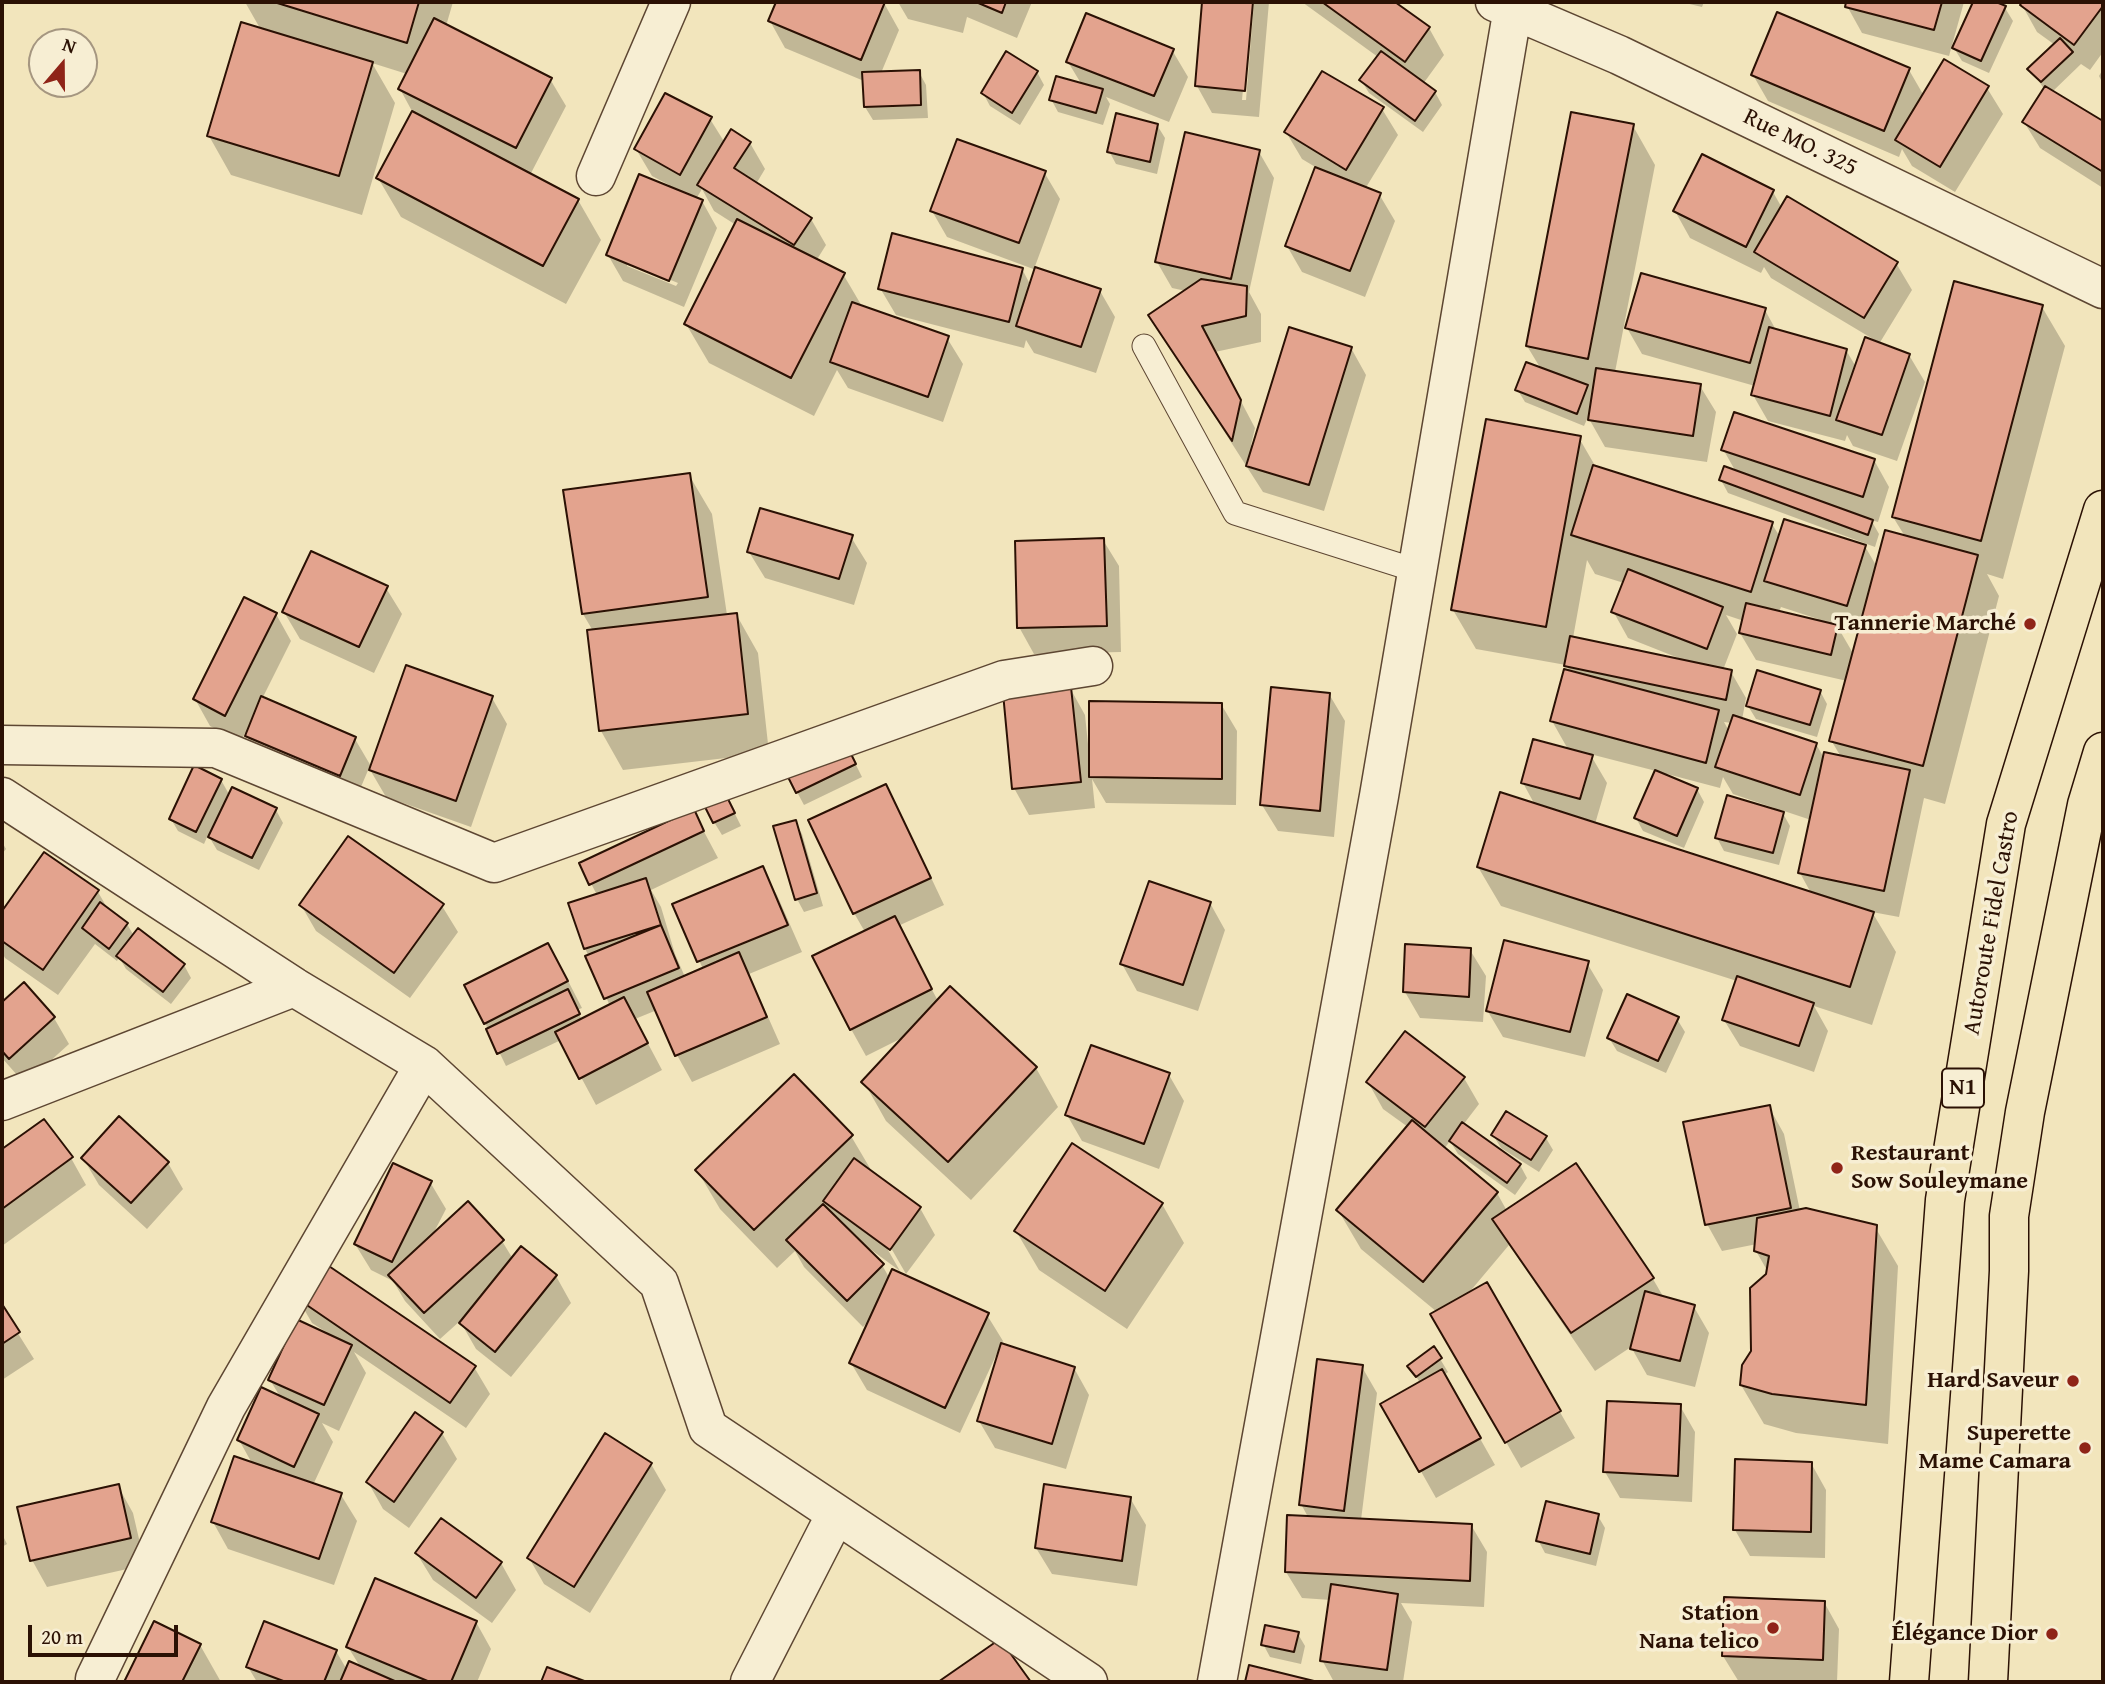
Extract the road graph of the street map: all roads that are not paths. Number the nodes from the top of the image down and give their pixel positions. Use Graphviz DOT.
graph roads {
  1 [pos="671,2"];
  2 [pos="1507,5"];
  3 [pos="596,176"];
  4 [pos="2103,289"];
  5 [pos="1144,346"];
  6 [pos="2103,510"];
  7 [pos="1418,570"];
  8 [pos="1093,666"];
  9 [pos="2,745"];
  10 [pos="2103,752"];
  11 [pos="2,797"];
  12 [pos="293,987"];
  13 [pos="424,1065"];
  14 [pos="2,1101"];
  15 [pos="836,1514"];
  16 [pos="95,1679"];
  17 [pos="750,1682"];
  18 [pos="1088,1682"];
  19 [pos="1217,1682"];
  20 [pos="1909,1682"];
  21 [pos="1988,1682"];
  1 -- 3 [label="street"];
  2 -- 4 [label="street, Rue MO. 325"];
  2 -- 7 [label="street"];
  5 -- 7 [label="lane"];
  6 -- 20 [label="highway, Autoroute Fidel Castro / N1"];
  7 -- 19 [label="street"];
  8 -- 9 [label="street"];
  10 -- 21 [label="highway"];
  11 -- 12 [label="street"];
  12 -- 13 [label="street"];
  12 -- 14 [label="street"];
  13 -- 15 [label="street"];
  13 -- 16 [label="street"];
  15 -- 17 [label="street"];
  15 -- 18 [label="street"];
}
